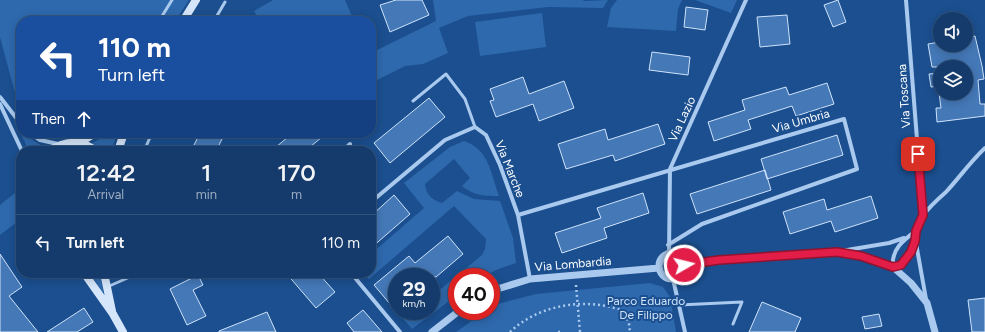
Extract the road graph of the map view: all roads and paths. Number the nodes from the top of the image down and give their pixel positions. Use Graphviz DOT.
graph roads {
  1 [pos="172,0"];
  2 [pos="196,0"];
  3 [pos="746,0"];
  4 [pos="906,0"];
  5 [pos="225,2"];
  6 [pos="162,16"];
  7 [pos="186,16"];
  8 [pos="217,16"];
  9 [pos="0,97"];
  10 [pos="413,101"];
  11 [pos="0,104"];
  12 [pos="16,118"];
  13 [pos="475,127"];
  14 [pos="37,138"];
  15 [pos="87,138"];
  16 [pos="73,142"];
  17 [pos="60,144"];
  18 [pos="20,146"];
  19 [pos="57,146"];
  20 [pos="87,146"];
  21 [pos="985,148"];
  22 [pos="670,169"];
  23 [pos="376,198"];
  24 [pos="518,214"];
  25 [pos="923,215"];
  26 [pos="916,231"];
  27 [pos="907,237"];
  28 [pos="915,241"];
  29 [pos="668,245"];
  30 [pos="837,252"];
  31 [pos="669,254"];
  32 [pos="684,265"];
  33 [pos="893,267"];
  34 [pos="659,268"];
  35 [pos="575,275"];
  36 [pos="87,278"];
  37 [pos="105,278"];
  38 [pos="127,278"];
  39 [pos="355,278"];
  40 [pos="530,279"];
  41 [pos="673,279"];
  42 [pos="107,287"];
  43 [pos="500,288"];
  44 [pos="927,303"];
  45 [pos="578,304"];
  46 [pos="679,304"];
  47 [pos="112,314"];
  48 [pos="448,320"];
  49 [pos="733,324"];
  50 [pos="123,332"];
  51 [pos="400,332"];
  52 [pos="432,332"];
  53 [pos="510,332"];
  54 [pos="558,332"];
  55 [pos="561,332"];
  56 [pos="580,332"];
  57 [pos="630,332"];
  58 [pos="685,332"];
  59 [pos="935,332"];
  1 -- 6 [label="lane"];
  2 -- 7 [label="main road"];
  3 -- 22 [label="street, Via Lazio"];
  4 -- 25 [label="street, Via Toscana"];
  5 -- 8 [label="lane"];
  9 -- 12 [label="street"];
  10 -- 13 [label="lane"];
  11 -- 18 [label="street"];
  13 -- 23 [label="street"];
  13 -- 24 [label="street, Via Marche"];
  14 -- 17 [label="street"];
  15 -- 16 [label="main road"];
  16 -- 17 [label="main road"];
  16 -- 20 [label="main road"];
  17 -- 19 [label="main road"];
  21 -- 25 [label="street, Via Toscana"];
  22 -- 24 [label="street, Via Umbria"];
  22 -- 29 [label="street, Via Lazio"];
  22 -- 29 [label="street, Via Umbria"];
  24 -- 40 [label="street, Via Marche"];
  25 -- 26 [label="street, Via Toscana"];
  26 -- 27 [label="street"];
  26 -- 28 [label="street"];
  27 -- 30 [label="street"];
  27 -- 33 [label="street"];
  28 -- 33 [label="street"];
  28 -- 44 [label="street"];
  29 -- 31 [label="street, Via Lazio"];
  30 -- 32 [label="street"];
  30 -- 33 [label="street"];
  31 -- 32 [label="street"];
  31 -- 34 [label="street"];
  32 -- 41 [label="street"];
  33 -- 44 [label="street"];
  34 -- 35 [label="street, Via Lombardia"];
  34 -- 41 [label="street"];
  35 -- 40 [label="street, Via Lombardia"];
  35 -- 45 [label="path"];
  36 -- 47 [label="main road"];
  37 -- 42 [label="main road"];
  38 -- 42 [label="lane"];
  39 -- 51 [label="street"];
  40 -- 43 [label="street, Via Lombardia"];
  41 -- 46 [label="street"];
  42 -- 47 [label="main road"];
  44 -- 59 [label="street"];
  45 -- 53 [label="path"];
  45 -- 56 [label="path"];
  45 -- 57 [label="path"];
  46 -- 49 [label="lane"];
  46 -- 58 [label="street"];
  47 -- 50 [label="main road"];
  48 -- 52 [label="street"];
  54 -- 55 [label="path"];
}
